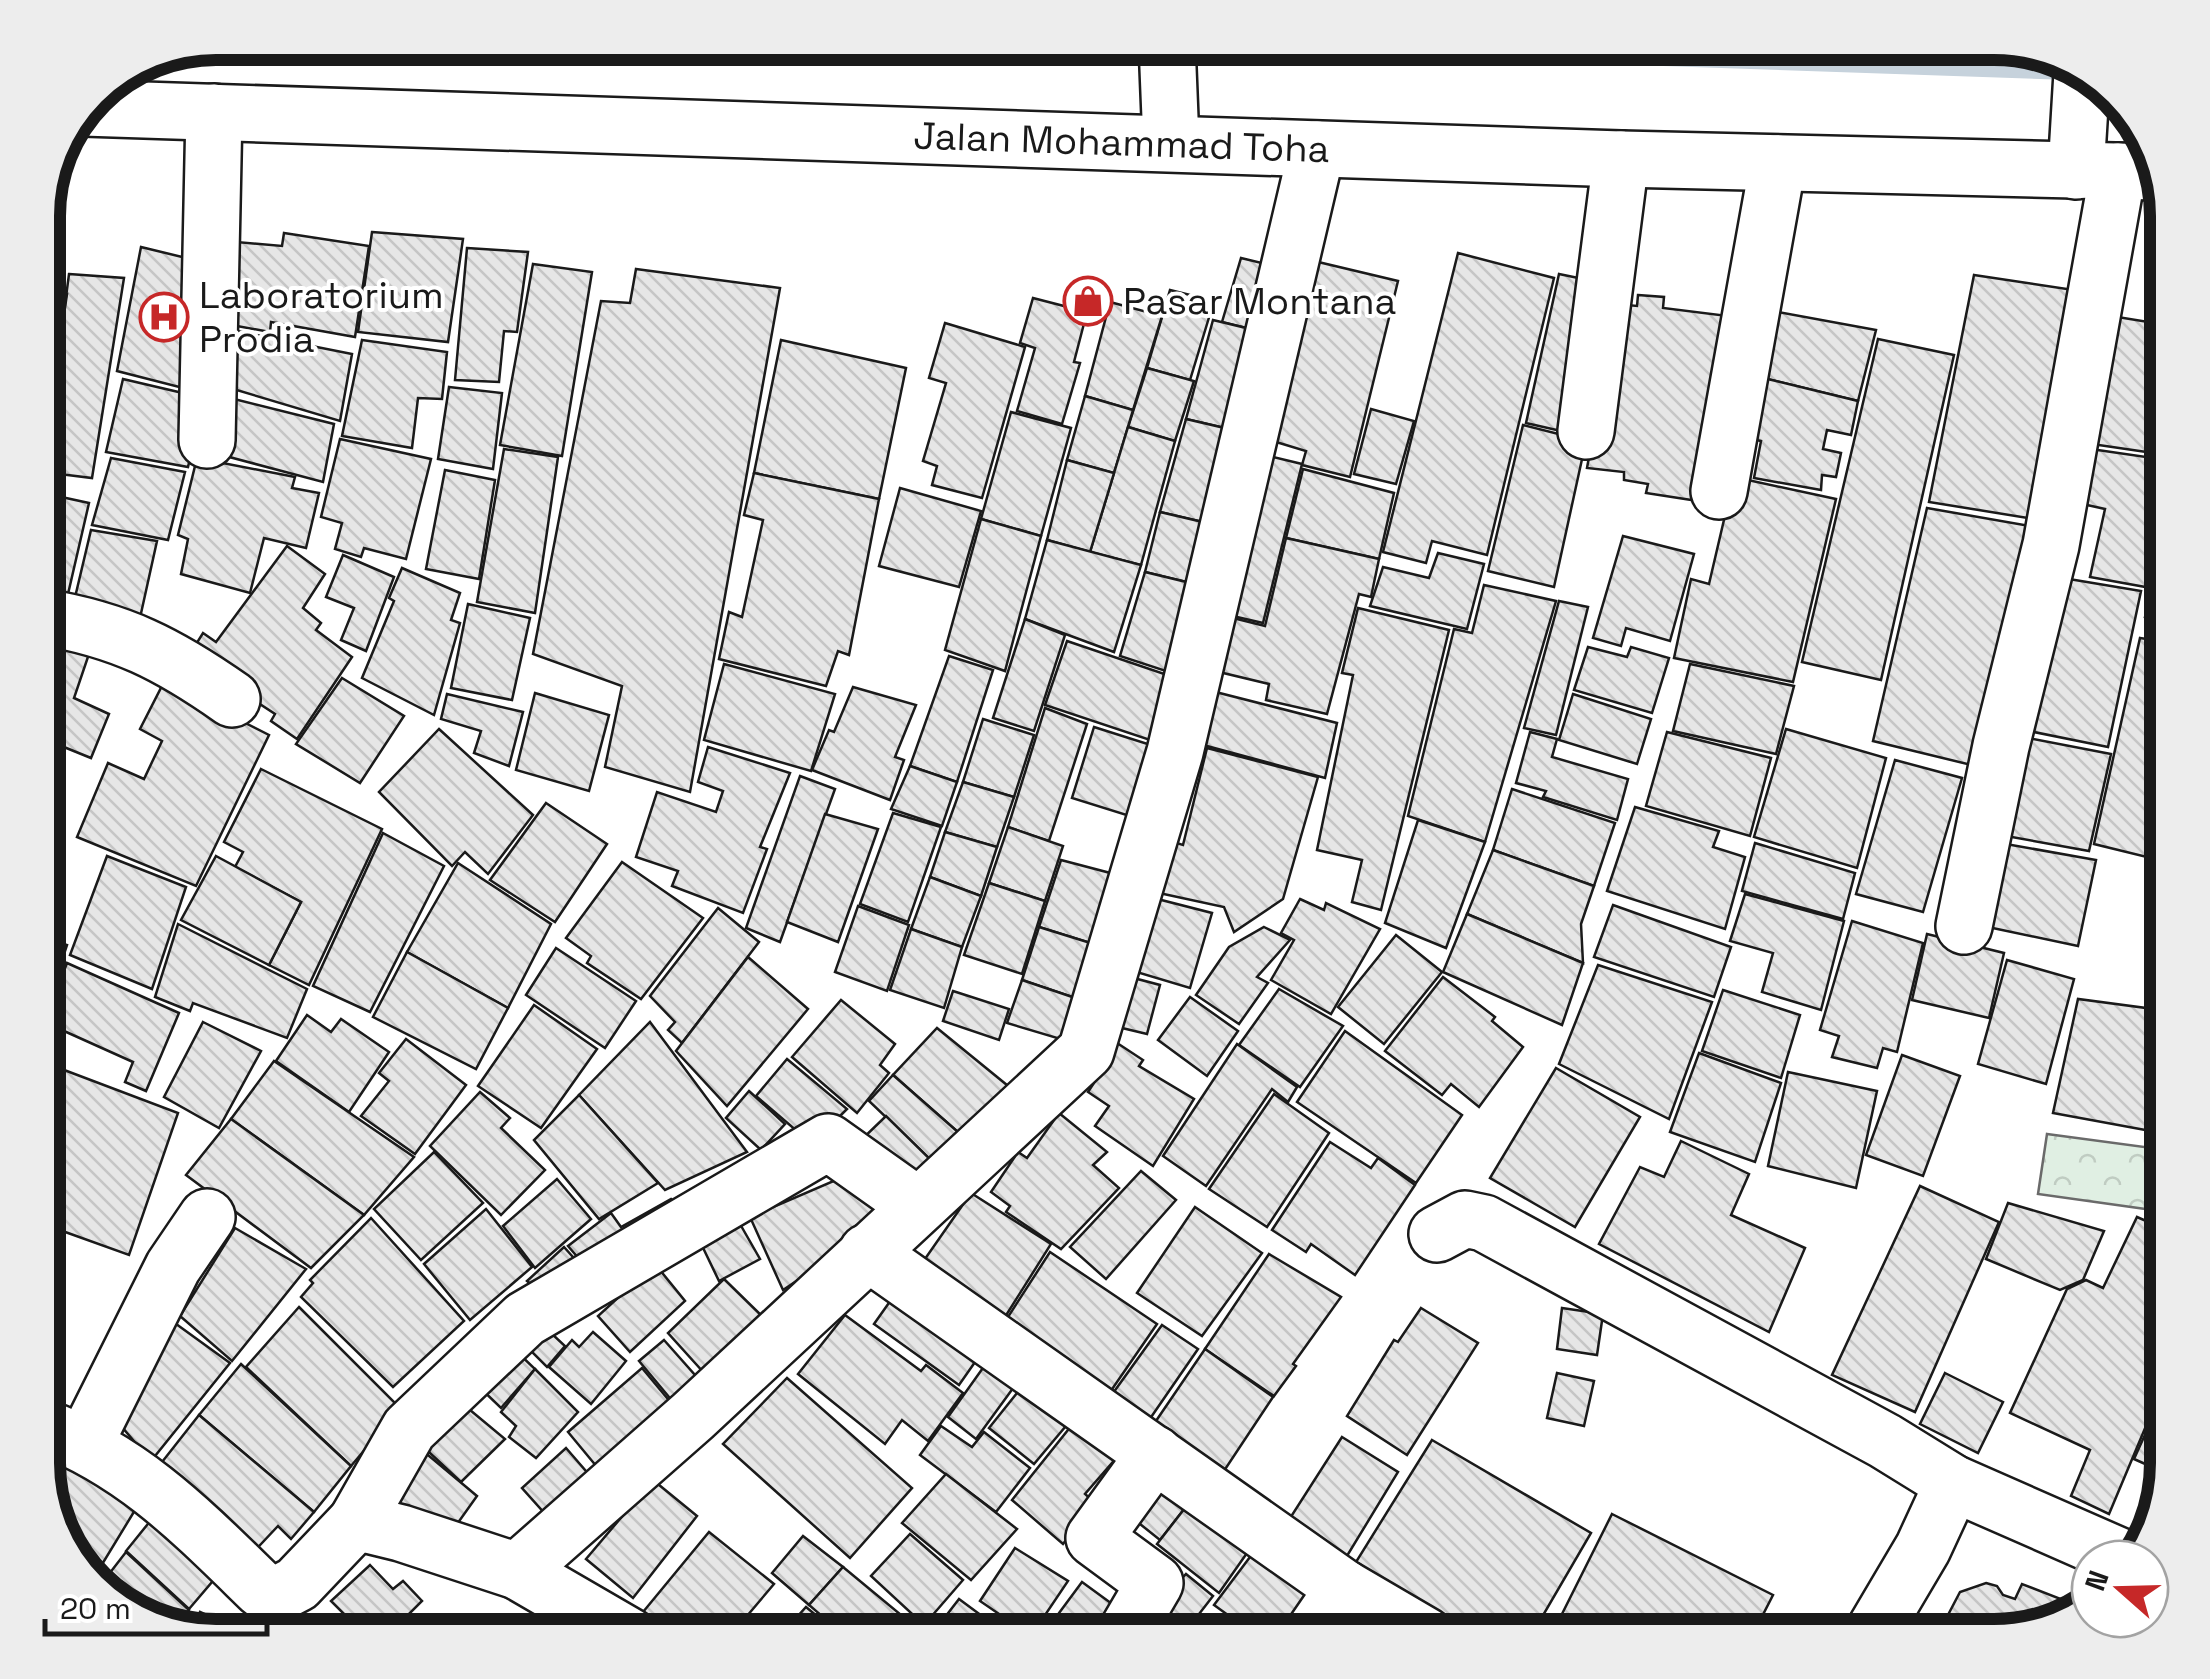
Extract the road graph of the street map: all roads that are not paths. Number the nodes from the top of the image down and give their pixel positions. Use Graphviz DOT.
graph roads {
  1 [pos="1169,60"];
  2 [pos="2089,92"];
  3 [pos="104,109"];
  4 [pos="214,112"];
  5 [pos="1171,143"];
  6 [pos="1317,149"];
  7 [pos="1621,158"];
  8 [pos="1778,163"];
  9 [pos="2117,172"];
  10 [pos="1586,431"];
  11 [pos="208,440"];
  12 [pos="1719,491"];
  13 [pos="60,620"];
  14 [pos="232,700"];
  15 [pos="1964,926"];
  16 [pos="918,1206"];
  17 [pos="207,1217"];
  18 [pos="1437,1234"];
  19 [pos="867,1252"];
  20 [pos="64,1435"];
  21 [pos="1155,1454"];
  22 [pos="1953,1483"];
  23 [pos="356,1522"];
  24 [pos="2080,1539"];
  25 [pos="517,1571"];
  26 [pos="1344,1588"];
  27 [pos="600,1619"];
  28 [pos="1134,1619"];
  29 [pos="1323,1619"];
  30 [pos="1397,1619"];
  31 [pos="1881,1619"];
  1 -- 5 [label="street"];
  2 -- 9 [label="street"];
  3 -- 4 [label="street, Jalan Mohammad Toha"];
  4 -- 5 [label="street, Jalan Mohammad Toha"];
  4 -- 11 [label="street"];
  5 -- 6 [label="street, Jalan Mohammad Toha"];
  6 -- 7 [label="street, Jalan Mohammad Toha"];
  6 -- 16 [label="street"];
  7 -- 8 [label="street, Jalan Mohammad Toha"];
  7 -- 10 [label="street"];
  8 -- 9 [label="street, Jalan Mohammad Toha"];
  8 -- 12 [label="street"];
  9 -- 15 [label="street"];
  13 -- 14 [label="street"];
  16 -- 19 [label="street"];
  16 -- 23 [label="street"];
  17 -- 20 [label="street"];
  18 -- 22 [label="street"];
  19 -- 21 [label="street"];
  19 -- 25 [label="street"];
  20 -- 23 [label="street"];
  21 -- 26 [label="street"];
  21 -- 28 [label="street"];
  22 -- 24 [label="street"];
  22 -- 31 [label="street"];
  23 -- 25 [label="street"];
  25 -- 27 [label="street"];
  26 -- 29 [label="street"];
  26 -- 30 [label="street"];
}
